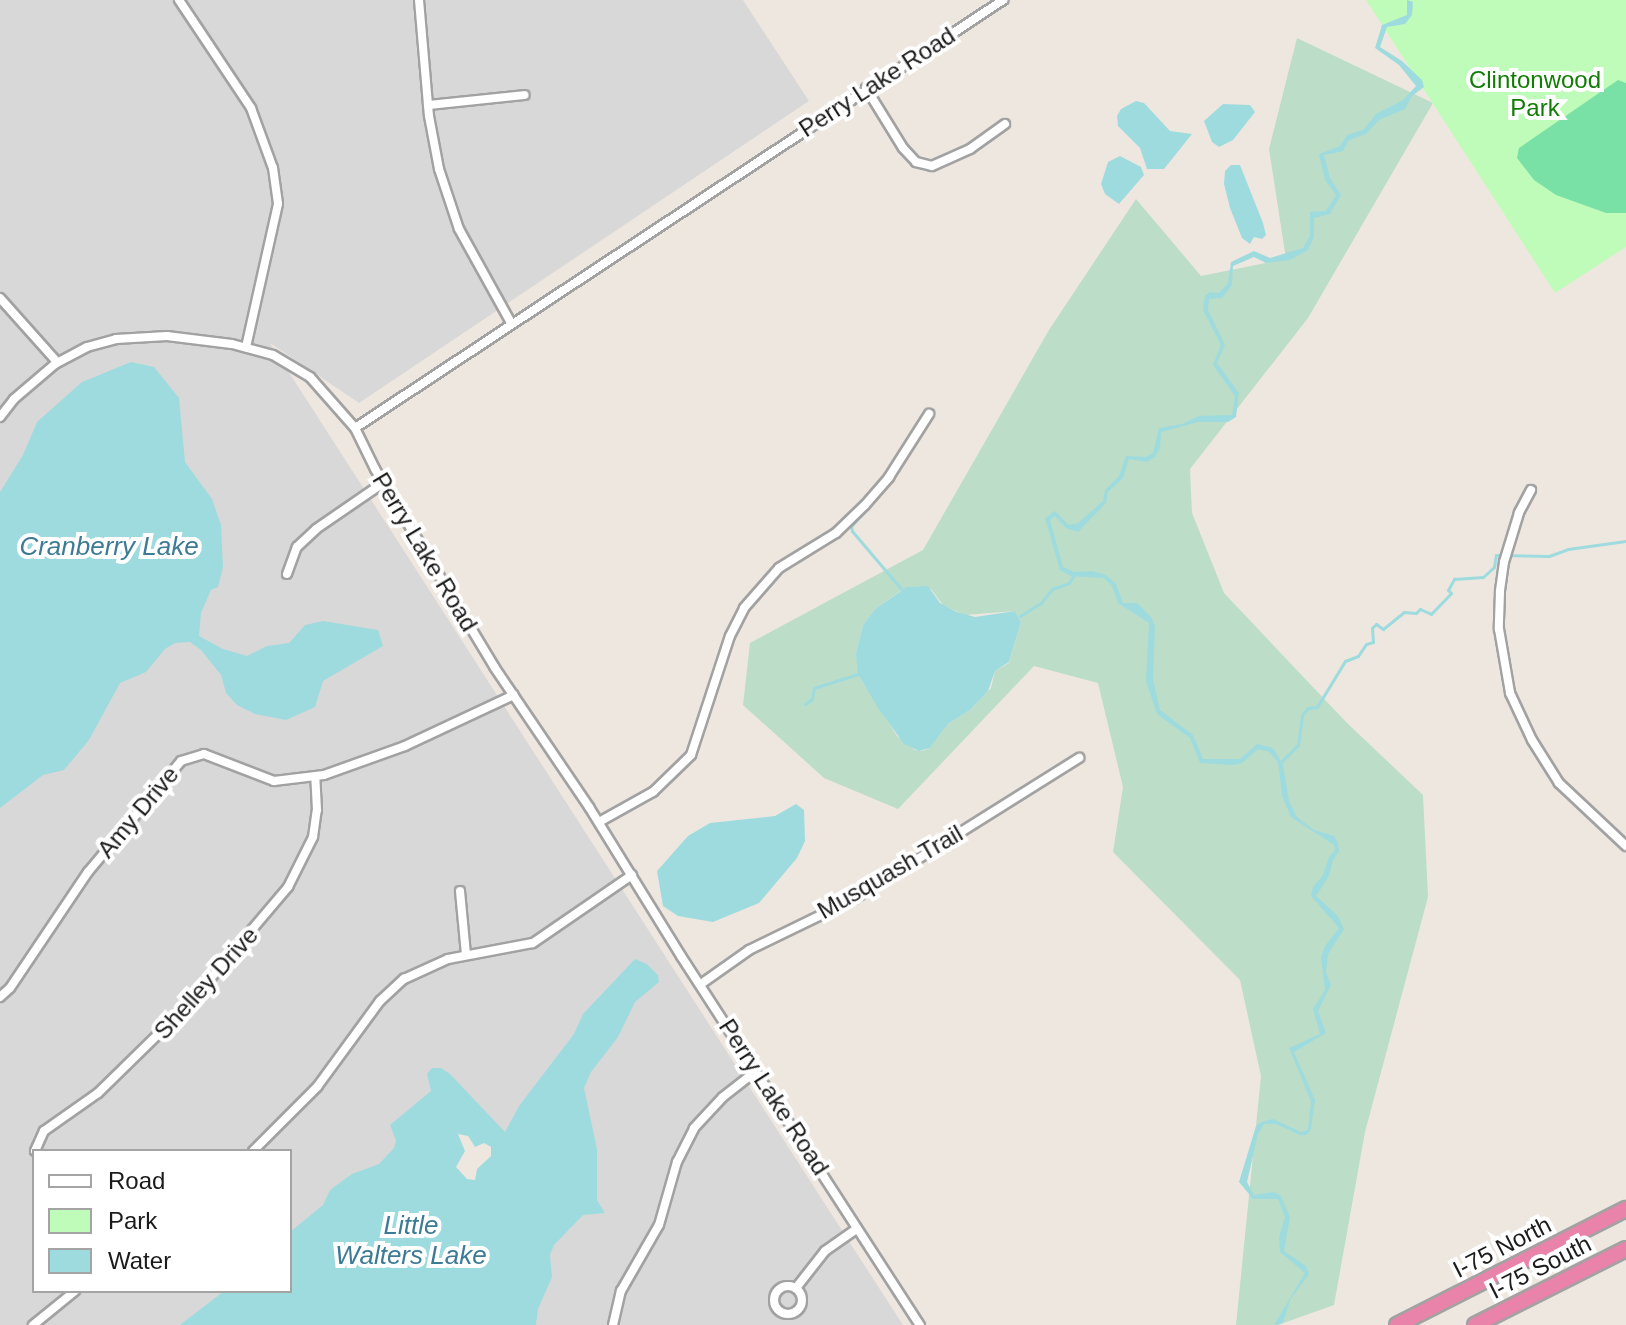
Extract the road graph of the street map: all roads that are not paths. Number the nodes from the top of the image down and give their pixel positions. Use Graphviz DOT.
graph roads {
  1 [pos="179,0"];
  2 [pos="419,0"];
  3 [pos="1003,0"];
  4 [pos="866,88"];
  5 [pos="524,95"];
  6 [pos="428,105"];
  7 [pos="1005,124"];
  8 [pos="0,298"];
  9 [pos="511,323"];
  10 [pos="246,347"];
  11 [pos="57,362"];
  12 [pos="929,414"];
  13 [pos="0,417"];
  14 [pos="355,428"];
  15 [pos="383,483"];
  16 [pos="1531,490"];
  17 [pos="287,574"];
  18 [pos="514,695"];
  19 [pos="1079,758"];
  20 [pos="315,777"];
  21 [pos="599,822"];
  22 [pos="1626,846"];
  23 [pos="632,875"];
  24 [pos="460,891"];
  25 [pos="466,955"];
  26 [pos="701,984"];
  27 [pos="0,997"];
  28 [pos="756,1071"];
  29 [pos="36,1149"];
  30 [pos="255,1149"];
  31 [pos="1626,1209"];
  32 [pos="857,1229"];
  33 [pos="1626,1249"];
  34 [pos="796,1288"];
  35 [pos="73,1293"];
  36 [pos="33,1325"];
  37 [pos="613,1325"];
  38 [pos="920,1325"];
  39 [pos="1397,1325"];
  40 [pos="1475,1325"];
  1 -- 10 [label="street"];
  2 -- 6 [label="street"];
  3 -- 4 [label="street, Perry Lake Road"];
  4 -- 7 [label="street"];
  4 -- 9 [label="street, Perry Lake Road"];
  5 -- 6 [label="street"];
  6 -- 9 [label="street"];
  8 -- 11 [label="street"];
  9 -- 14 [label="street, Perry Lake Road"];
  10 -- 11 [label="street"];
  10 -- 14 [label="street"];
  11 -- 13 [label="street"];
  12 -- 21 [label="street"];
  14 -- 15 [label="street, Perry Lake Road"];
  15 -- 17 [label="street"];
  15 -- 18 [label="street, Perry Lake Road"];
  16 -- 22 [label="street"];
  18 -- 20 [label="street, Amy Drive"];
  18 -- 21 [label="street, Perry Lake Road"];
  19 -- 26 [label="street, Musquash Trail"];
  20 -- 27 [label="street, Amy Drive"];
  20 -- 29 [label="street, Shelley Drive"];
  21 -- 23 [label="street, Perry Lake Road"];
  23 -- 25 [label="street"];
  23 -- 26 [label="street, Perry Lake Road"];
  24 -- 25 [label="street"];
  25 -- 30 [label="street"];
  26 -- 28 [label="street, Perry Lake Road"];
  28 -- 32 [label="street, Perry Lake Road"];
  28 -- 37 [label="street"];
  31 -- 39 [label="highway, I-75 North"];
  32 -- 34 [label="street"];
  32 -- 38 [label="street, Perry Lake Road"];
  33 -- 40 [label="highway, I-75 South"];
  35 -- 36 [label="street"];
}
